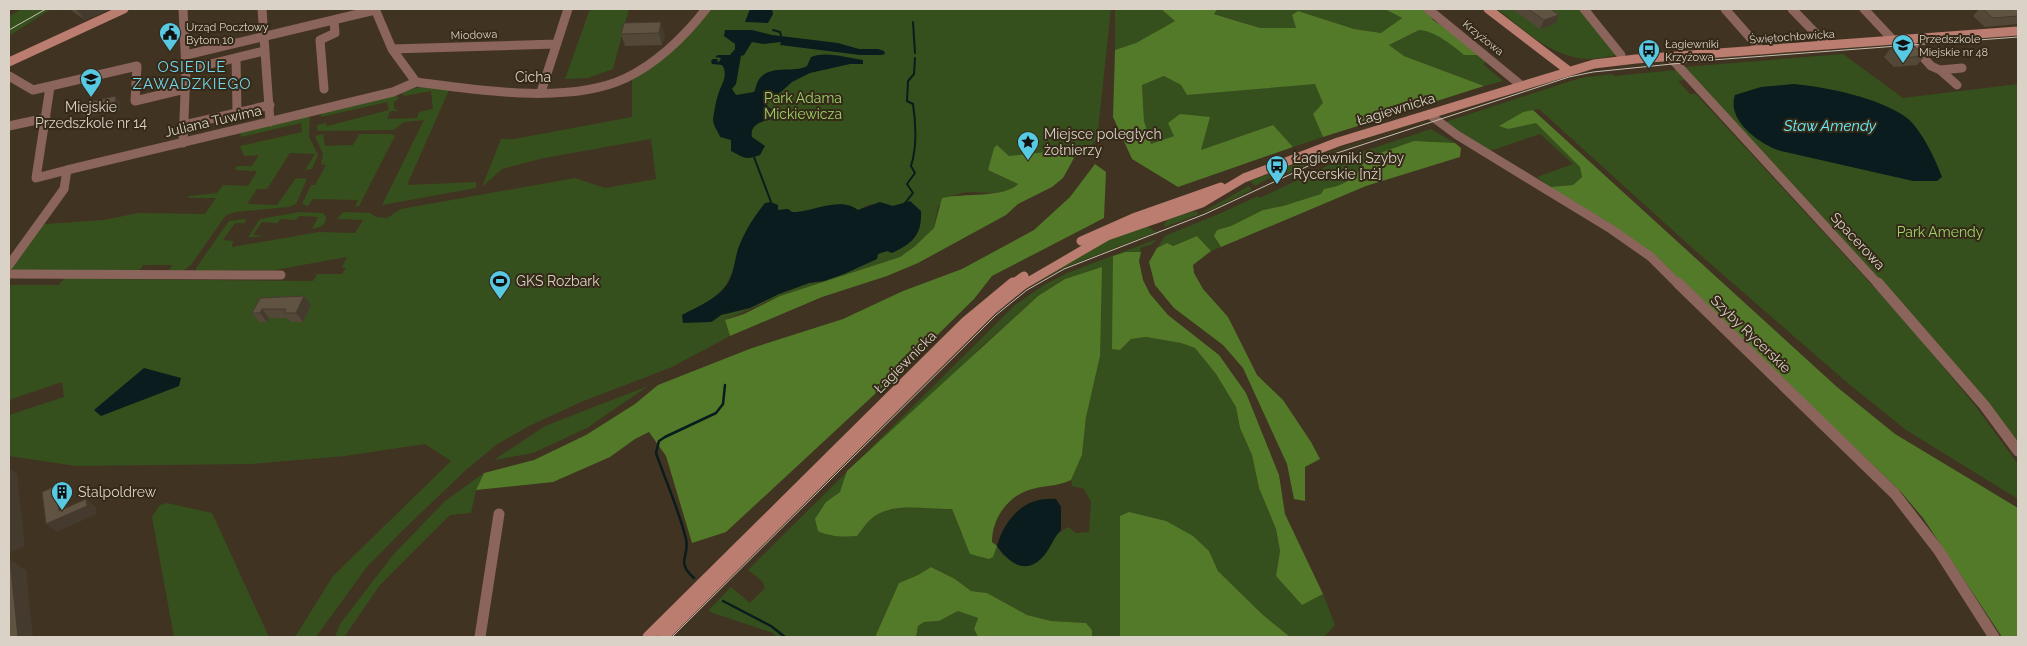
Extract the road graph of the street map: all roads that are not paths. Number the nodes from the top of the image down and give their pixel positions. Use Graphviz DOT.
graph roads {
  1 [pos="124,9"];
  2 [pos="183,9"];
  3 [pos="262,9"];
  4 [pos="375,9"];
  5 [pos="568,9"];
  6 [pos="706,9"];
  7 [pos="1428,9"];
  8 [pos="1488,9"];
  9 [pos="1584,9"];
  10 [pos="1726,9"];
  11 [pos="1792,9"];
  12 [pos="1864,9"];
  13 [pos="334,20"];
  14 [pos="2018,31"];
  15 [pos="263,36"];
  16 [pos="1907,39"];
  17 [pos="1893,40"];
  18 [pos="556,44"];
  19 [pos="1827,46"];
  20 [pos="392,49"];
  21 [pos="1761,50"];
  22 [pos="264,51"];
  23 [pos="186,55"];
  24 [pos="1621,55"];
  25 [pos="1670,57"];
  26 [pos="236,58"];
  27 [pos="9,62"];
  28 [pos="1962,68"];
  29 [pos="186,70"];
  30 [pos="1940,70"];
  31 [pos="1568,71"];
  32 [pos="9,76"];
  33 [pos="416,82"];
  34 [pos="1957,85"];
  35 [pos="1522,86"];
  36 [pos="50,87"];
  37 [pos="185,89"];
  38 [pos="324,89"];
  39 [pos="541,92"];
  40 [pos="270,105"];
  41 [pos="237,112"];
  42 [pos="1430,115"];
  43 [pos="46,118"];
  44 [pos="270,122"];
  45 [pos="184,125"];
  46 [pos="9,126"];
  47 [pos="183,143"];
  48 [pos="67,170"];
  49 [pos="1234,183"];
  50 [pos="9,265"];
  51 [pos="9,274"];
  52 [pos="281,275"];
  53 [pos="2018,451"];
  54 [pos="499,514"];
  55 [pos="480,637"];
  56 [pos="648,637"];
  57 [pos="663,637"];
  58 [pos="1994,637"];
  1 -- 27 [label="main road"];
  2 -- 23 [label="street"];
  3 -- 15 [label="street"];
  4 -- 13 [label="street"];
  4 -- 20 [label="street"];
  5 -- 18 [label="street"];
  6 -- 39 [label="street, Cicha"];
  7 -- 35 [label="street, Krzyżowa"];
  8 -- 31 [label="main road, Krzyżowa"];
  9 -- 24 [label="street"];
  10 -- 21 [label="street"];
  11 -- 19 [label="street"];
  12 -- 17 [label="street"];
  13 -- 15 [label="street"];
  13 -- 38 [label="street"];
  14 -- 16 [label="main road, Świętochłowicka"];
  15 -- 22 [label="street"];
  15 -- 23 [label="street"];
  16 -- 17 [label="main road, Świętochłowicka"];
  16 -- 30 [label="street"];
  17 -- 19 [label="main road, Świętochłowicka"];
  18 -- 20 [label="street, Miodowa"];
  18 -- 39 [label="street"];
  19 -- 21 [label="main road, Świętochłowicka"];
  20 -- 33 [label="street"];
  21 -- 25 [label="main road, Świętochłowicka"];
  22 -- 26 [label="street"];
  22 -- 40 [label="street"];
  23 -- 29 [label="street"];
  25 -- 31 [label="main road, Świętochłowicka"];
  25 -- 53 [label="street, Spacerowa"];
  26 -- 29 [label="street"];
  26 -- 41 [label="street"];
  28 -- 30 [label="street"];
  29 -- 37 [label="street"];
  30 -- 34 [label="street"];
  31 -- 35 [label="main road, Łagiewnicka"];
  32 -- 36 [label="street"];
  33 -- 39 [label="street, Cicha"];
  33 -- 44 [label="street, Juliana Tuwima"];
  35 -- 42 [label="main road, Łagiewnicka"];
  36 -- 37 [label="street"];
  36 -- 43 [label="street"];
  37 -- 45 [label="street"];
  40 -- 41 [label="street"];
  40 -- 44 [label="street"];
  41 -- 45 [label="street"];
  42 -- 49 [label="main road, Łagiewnicka"];
  42 -- 58 [label="street, Szyby Rycerskie"];
  43 -- 46 [label="street"];
  43 -- 48 [label="street, Juliana Tuwima"];
  44 -- 47 [label="street, Juliana Tuwima"];
  45 -- 47 [label="street"];
  47 -- 48 [label="street, Juliana Tuwima"];
  48 -- 50 [label="street"];
  49 -- 56 [label="main road, Łagiewnicka"];
  49 -- 57 [label="main road, Łagiewnicka"];
  51 -- 52 [label="street"];
  54 -- 55 [label="street"];
}
